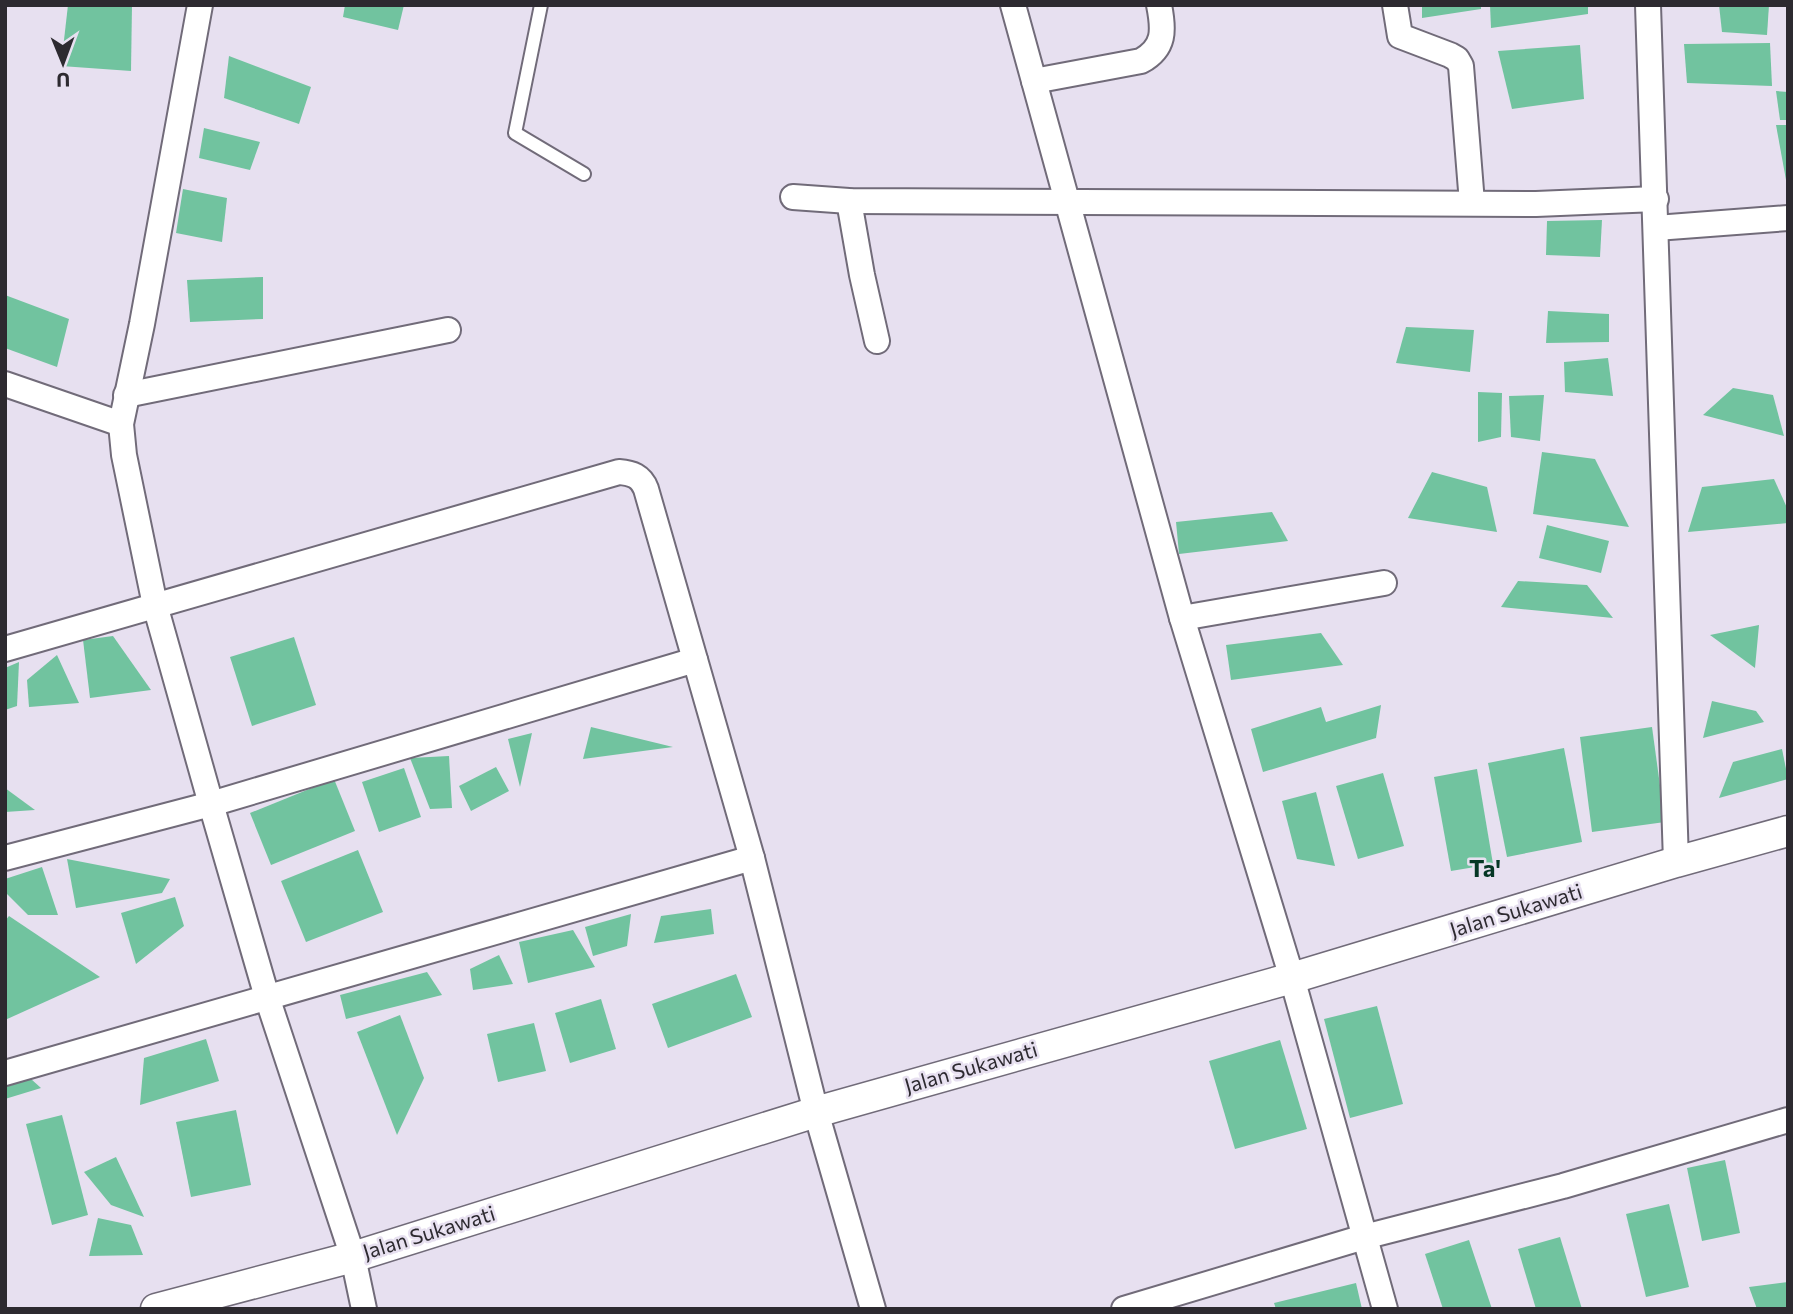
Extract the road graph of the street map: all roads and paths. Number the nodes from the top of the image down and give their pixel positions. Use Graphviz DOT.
graph roads {
  1 [pos="200,5"];
  2 [pos="541,5"];
  3 [pos="1013,5"];
  4 [pos="1158,5"];
  5 [pos="1395,5"];
  6 [pos="1648,5"];
  7 [pos="1034,81"];
  8 [pos="584,174"];
  9 [pos="793,197"];
  10 [pos="1656,199"];
  11 [pos="849,201"];
  12 [pos="1066,202"];
  13 [pos="1472,203"];
  14 [pos="1788,218"];
  15 [pos="1656,229"];
  16 [pos="448,330"];
  17 [pos="877,341"];
  18 [pos="5,384"];
  19 [pos="126,395"];
  20 [pos="121,424"];
  21 [pos="1384,583"];
  22 [pos="155,605"];
  23 [pos="1182,618"];
  24 [pos="5,649"];
  25 [pos="695,660"];
  26 [pos="211,804"];
  27 [pos="1788,831"];
  28 [pos="5,858"];
  29 [pos="752,858"];
  30 [pos="1676,862"];
  31 [pos="1292,978"];
  32 [pos="267,997"];
  33 [pos="5,1073"];
  34 [pos="816,1112"];
  35 [pos="1788,1120"];
  36 [pos="1364,1237"];
  37 [pos="352,1257"];
  38 [pos="156,1309"];
  39 [pos="364,1309"];
  40 [pos="873,1309"];
  41 [pos="1124,1309"];
  42 [pos="1385,1309"];
  1 -- 19 [label="street"];
  2 -- 8 [label="lane"];
  3 -- 7 [label="street"];
  4 -- 7 [label="street"];
  5 -- 13 [label="street"];
  6 -- 10 [label="street"];
  7 -- 12 [label="street"];
  9 -- 11 [label="street"];
  10 -- 13 [label="street"];
  10 -- 15 [label="street"];
  11 -- 12 [label="street"];
  11 -- 17 [label="street"];
  12 -- 13 [label="street"];
  12 -- 23 [label="street"];
  14 -- 15 [label="street"];
  15 -- 30 [label="street"];
  16 -- 19 [label="street"];
  18 -- 20 [label="street"];
  19 -- 20 [label="street"];
  20 -- 22 [label="street"];
  21 -- 23 [label="street"];
  22 -- 24 [label="street"];
  22 -- 25 [label="street"];
  22 -- 26 [label="street"];
  23 -- 31 [label="street"];
  25 -- 26 [label="street"];
  25 -- 29 [label="street"];
  26 -- 28 [label="street"];
  26 -- 32 [label="street"];
  27 -- 30 [label="street, Jalan Sukawati"];
  29 -- 32 [label="street"];
  29 -- 34 [label="street"];
  30 -- 31 [label="street, Jalan Sukawati"];
  31 -- 34 [label="street, Jalan Sukawati"];
  31 -- 36 [label="street"];
  32 -- 33 [label="street"];
  32 -- 37 [label="street"];
  34 -- 37 [label="street, Jalan Sukawati"];
  34 -- 40 [label="street"];
  35 -- 36 [label="street"];
  36 -- 41 [label="street"];
  36 -- 42 [label="street"];
  37 -- 38 [label="street, Jalan Sukawati"];
  37 -- 39 [label="street"];
}
